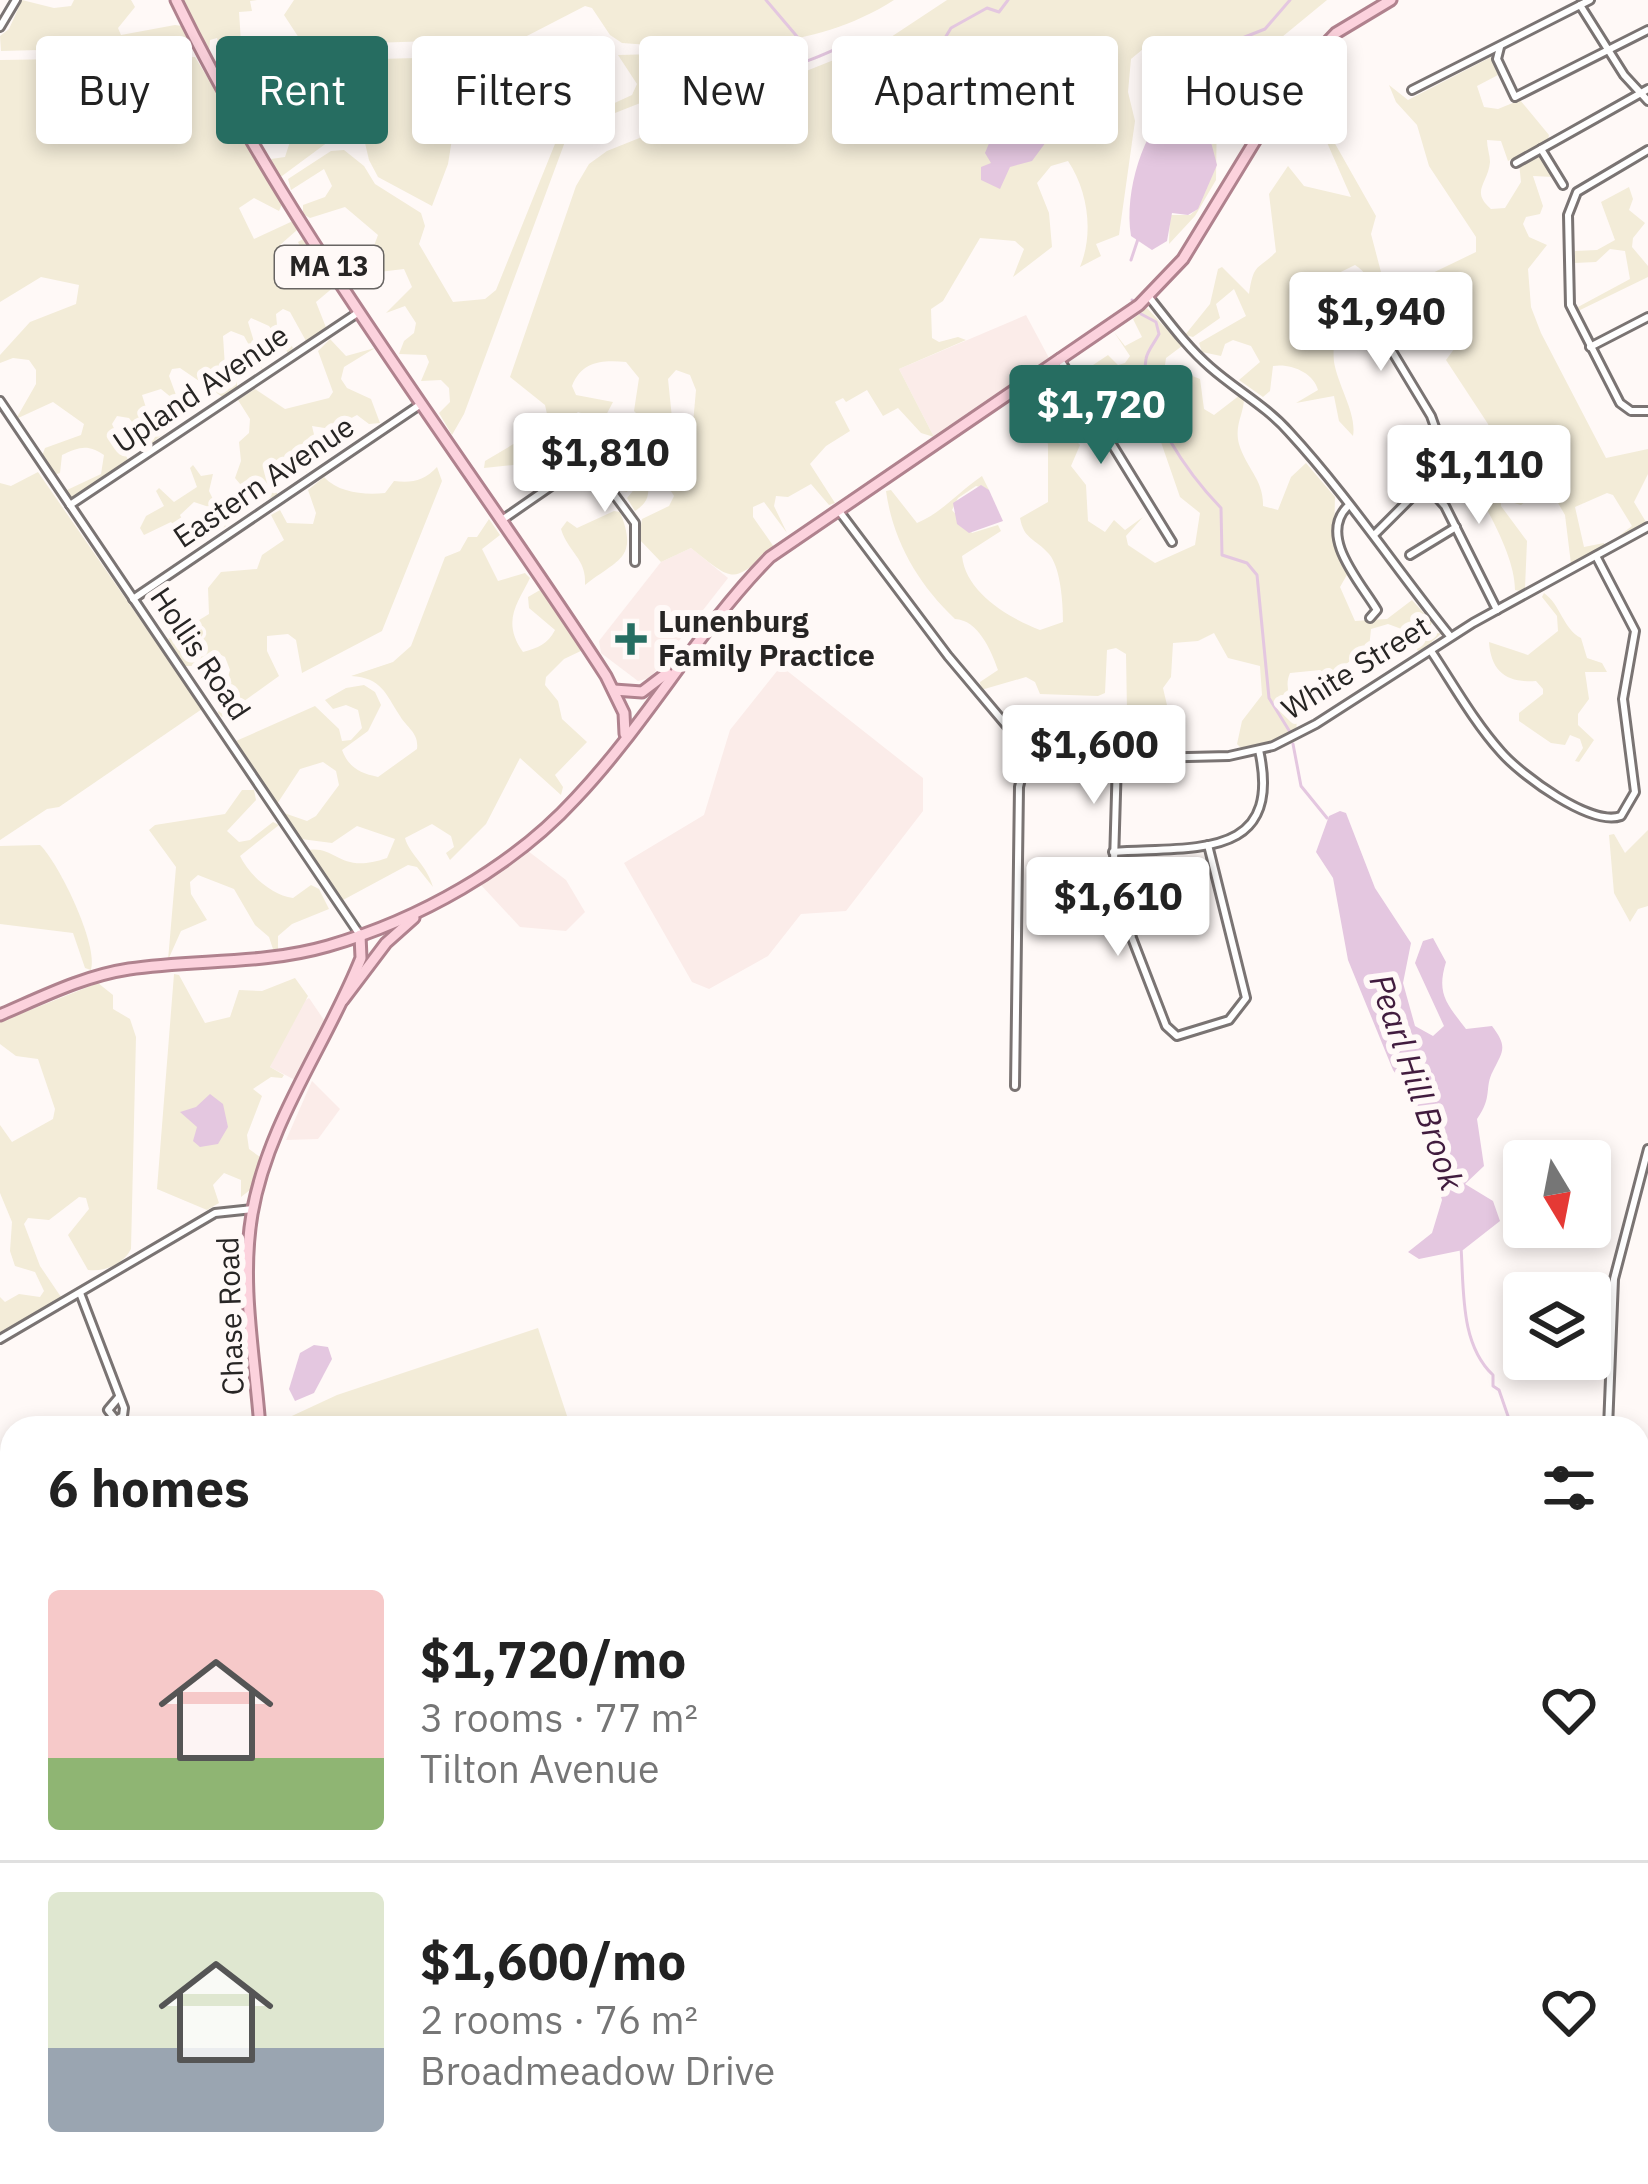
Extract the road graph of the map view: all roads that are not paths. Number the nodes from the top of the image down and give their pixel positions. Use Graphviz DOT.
graph roads {
  1 [pos="16,0"];
  2 [pos="176,0"];
  3 [pos="1391,0"];
  4 [pos="1590,0"];
  5 [pos="1580,5"];
  6 [pos="0,27"];
  7 [pos="1648,30"];
  8 [pos="1500,46"];
  9 [pos="1608,50"];
  10 [pos="1412,90"];
  11 [pos="1644,92"];
  12 [pos="1648,101"];
  13 [pos="1541,148"];
  14 [pos="1647,154"];
  15 [pos="1516,163"];
  16 [pos="1563,184"];
  17 [pos="1145,300"];
  18 [pos="359,312"];
  19 [pos="1648,317"];
  20 [pos="1353,321"];
  21 [pos="1591,347"];
  22 [pos="1059,358"];
  23 [pos="0,401"];
  24 [pos="421,404"];
  25 [pos="1648,411"];
  26 [pos="622,436"];
  27 [pos="590,460"];
  28 [pos="1426,485"];
  29 [pos="70,505"];
  30 [pos="1347,507"];
  31 [pos="837,508"];
  32 [pos="500,522"];
  33 [pos="1456,526"];
  34 [pos="1648,527"];
  35 [pos="1375,534"];
  36 [pos="1172,542"];
  37 [pos="1410,555"];
  38 [pos="1597,556"];
  39 [pos="635,562"];
  40 [pos="134,599"];
  41 [pos="1495,606"];
  42 [pos="1370,618"];
  43 [pos="1449,635"];
  44 [pos="1430,649"];
  45 [pos="681,661"];
  46 [pos="616,694"];
  47 [pos="645,709"];
  48 [pos="625,735"];
  49 [pos="1028,750"];
  50 [pos="1259,750"];
  51 [pos="1117,760"];
  52 [pos="1208,845"];
  53 [pos="1113,851"];
  54 [pos="433,903"];
  55 [pos="360,935"];
  56 [pos="370,963"];
  57 [pos="339,1003"];
  58 [pos="0,1015"];
  59 [pos="1015,1086"];
  60 [pos="1648,1149"];
  61 [pos="253,1209"];
  62 [pos="80,1293"];
  63 [pos="0,1339"];
  64 [pos="119,1397"];
  65 [pos="259,1416"];
  66 [pos="1608,1416"];
  1 -- 6 [label="street"];
  2 -- 18 [label="main road, MA 13"];
  3 -- 17 [label="main road"];
  4 -- 5 [label="street"];
  5 -- 8 [label="street"];
  5 -- 9 [label="street"];
  7 -- 9 [label="street"];
  8 -- 9 [label="street"];
  8 -- 10 [label="street"];
  9 -- 11 [label="street"];
  11 -- 12 [label="street"];
  11 -- 13 [label="street"];
  13 -- 15 [label="street"];
  13 -- 16 [label="street"];
  14 -- 21 [label="street"];
  17 -- 22 [label="main road"];
  17 -- 30 [label="street"];
  18 -- 24 [label="main road, MA 13"];
  18 -- 29 [label="street, Upland Avenue"];
  19 -- 21 [label="street"];
  20 -- 28 [label="street"];
  21 -- 25 [label="street"];
  22 -- 31 [label="main road"];
  22 -- 36 [label="street"];
  23 -- 29 [label="street, Hollis Road"];
  24 -- 32 [label="main road, MA 13"];
  24 -- 40 [label="street, Eastern Avenue"];
  26 -- 27 [label="street"];
  27 -- 32 [label="street"];
  27 -- 39 [label="street"];
  28 -- 33 [label="street"];
  28 -- 35 [label="street"];
  29 -- 40 [label="street, Hollis Road"];
  30 -- 35 [label="street"];
  30 -- 42 [label="street"];
  31 -- 45 [label="main road"];
  31 -- 49 [label="street"];
  32 -- 46 [label="main road, MA 13"];
  33 -- 37 [label="street"];
  33 -- 41 [label="street"];
  34 -- 38 [label="street, White Street"];
  35 -- 43 [label="street"];
  38 -- 41 [label="street, White Street"];
  38 -- 44 [label="street"];
  40 -- 55 [label="street, Hollis Road"];
  41 -- 43 [label="street, White Street"];
  43 -- 44 [label="street, White Street"];
  44 -- 50 [label="street, White Street"];
  45 -- 46 [label="main road"];
  45 -- 47 [label="main road"];
  46 -- 47 [label="main road"];
  46 -- 48 [label="main road, MA 13"];
  47 -- 48 [label="main road"];
  48 -- 54 [label="main road"];
  49 -- 51 [label="street, White Street"];
  49 -- 59 [label="street"];
  50 -- 51 [label="street, White Street"];
  50 -- 52 [label="street"];
  51 -- 53 [label="street"];
  52 -- 53 [label="street"];
  52 -- 53 [label="street"];
  54 -- 55 [label="main road"];
  54 -- 56 [label="main road, Chase Road"];
  55 -- 56 [label="main road"];
  55 -- 57 [label="main road, Chase Road"];
  55 -- 58 [label="main road"];
  56 -- 57 [label="main road, Chase Road"];
  57 -- 61 [label="main road, Chase Road"];
  60 -- 66 [label="street"];
  61 -- 62 [label="street"];
  61 -- 65 [label="main road, Chase Road"];
  62 -- 63 [label="street"];
  62 -- 64 [label="street"];
}
